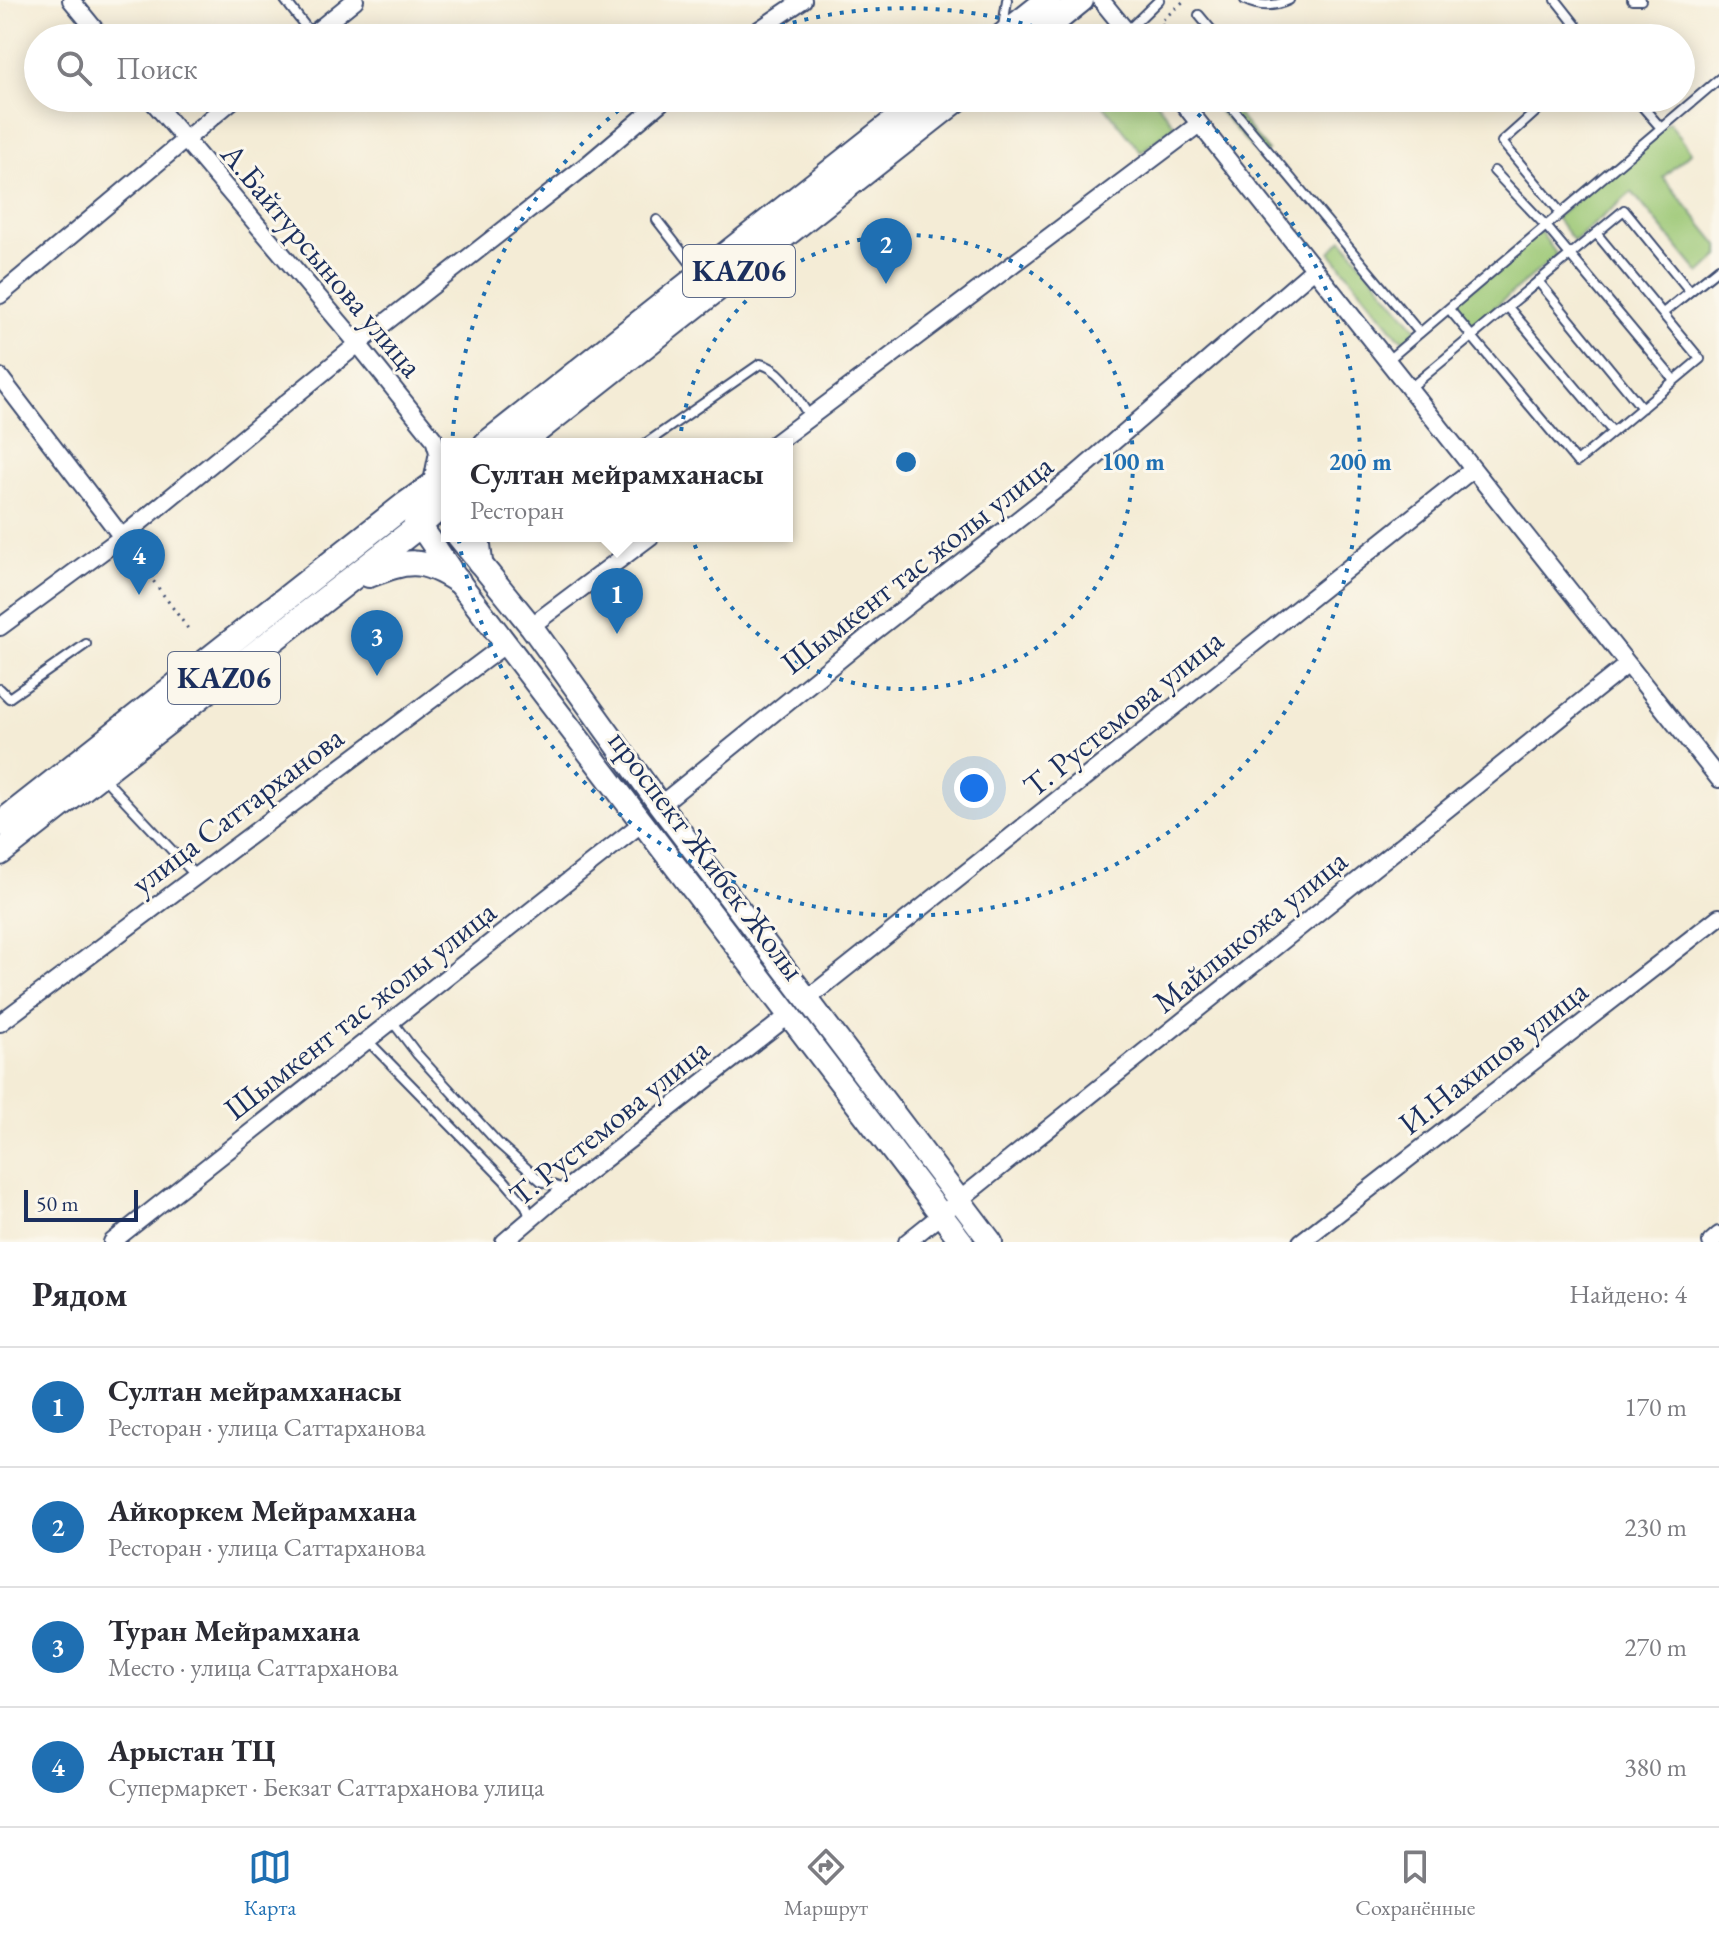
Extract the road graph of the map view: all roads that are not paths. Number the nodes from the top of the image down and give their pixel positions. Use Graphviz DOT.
graph roads {
  1 [pos="71,0"];
  2 [pos="285,0"];
  3 [pos="355,0"];
  4 [pos="803,0"];
  5 [pos="1007,0"];
  6 [pos="1048,0"];
  7 [pos="1081,0"];
  8 [pos="1101,0"];
  9 [pos="1159,0"];
  10 [pos="1245,0"];
  11 [pos="1289,0"];
  12 [pos="1556,0"];
  13 [pos="1632,0"];
  14 [pos="1641,0"];
  15 [pos="1199,15"];
  16 [pos="91,24"];
  17 [pos="302,24"];
  18 [pos="325,24"];
  19 [pos="768,24"];
  20 [pos="1003,24"];
  21 [pos="1018,24"];
  22 [pos="1051,24"];
  23 [pos="1121,24"];
  24 [pos="1138,24"];
  25 [pos="1206,24"];
  26 [pos="1575,24"];
  27 [pos="1719,79"];
  28 [pos="1695,99"];
  29 [pos="161,112"];
  30 [pos="218,112"];
  31 [pos="649,112"];
  32 [pos="906,112"];
  33 [pos="941,112"];
  34 [pos="1190,112"];
  35 [pos="1236,112"];
  36 [pos="1535,112"];
  37 [pos="1647,112"];
  38 [pos="1680,112"];
  39 [pos="1199,124"];
  40 [pos="1661,128"];
  41 [pos="184,141"];
  42 [pos="1494,171"];
  43 [pos="1561,213"];
  44 [pos="657,220"];
  45 [pos="1546,226"];
  46 [pos="1596,233"];
  47 [pos="1570,255"];
  48 [pos="1719,268"];
  49 [pos="1314,269"];
  50 [pos="699,275"];
  51 [pos="1538,281"];
  52 [pos="1690,291"];
  53 [pos="0,295"];
  54 [pos="1508,307"];
  55 [pos="1449,309"];
  56 [pos="1663,313"];
  57 [pos="1420,333"];
  58 [pos="1472,337"];
  59 [pos="358,344"];
  60 [pos="1388,360"];
  61 [pos="0,377"];
  62 [pos="1674,380"];
  63 [pos="1410,388"];
  64 [pos="1642,408"];
  65 [pos="810,417"];
  66 [pos="1613,432"];
  67 [pos="494,438"];
  68 [pos="528,438"];
  69 [pos="654,438"];
  70 [pos="782,438"];
  71 [pos="1473,469"];
  72 [pos="441,492"];
  73 [pos="406,504"];
  74 [pos="420,525"];
  75 [pos="122,537"];
  76 [pos="463,542"];
  77 [pos="478,542"];
  78 [pos="643,542"];
  79 [pos="480,562"];
  80 [pos="458,581"];
  81 [pos="341,587"];
  82 [pos="310,596"];
  83 [pos="531,626"];
  84 [pos="0,627"];
  85 [pos="507,643"];
  86 [pos="86,644"];
  87 [pos="1628,664"];
  88 [pos="0,689"];
  89 [pos="101,774"];
  90 [pos="1719,779"];
  91 [pos="660,805"];
  92 [pos="642,823"];
  93 [pos="0,824"];
  94 [pos="0,853"];
  95 [pos="196,876"];
  96 [pos="1719,917"];
  97 [pos="807,999"];
  98 [pos="788,1016"];
  99 [pos="392,1021"];
  100 [pos="0,1023"];
  101 [pos="363,1042"];
  102 [pos="565,1190"];
  103 [pos="950,1207"];
  104 [pos="531,1222"];
  105 [pos="1719,1235"];
  106 [pos="112,1242"];
  107 [pos="504,1242"];
  108 [pos="907,1242"];
  109 [pos="962,1242"];
  110 [pos="991,1242"];
  111 [pos="1301,1242"];
  112 [pos="1711,1242"];
  1 -- 16 [label="street"];
  2 -- 17 [label="lane"];
  3 -- 18 [label="street"];
  4 -- 19 [label="street"];
  5 -- 20 [label="lane"];
  6 -- 21 [label="main road"];
  7 -- 22 [label="main road"];
  8 -- 23 [label="street"];
  9 -- 24 [label="lane"];
  10 -- 11 [label="lane"];
  12 -- 26 [label="lane"];
  13 -- 14 [label="lane"];
  15 -- 25 [label="lane"];
  27 -- 28 [label="lane"];
  29 -- 41 [label="street, А.Байтурсынова улица"];
  30 -- 41 [label="street"];
  31 -- 59 [label="street"];
  32 -- 50 [label="main road, KАZ06"];
  33 -- 68 [label="main road, KАZ06"];
  34 -- 39 [label="street"];
  35 -- 57 [label="lane"];
  36 -- 43 [label="lane"];
  37 -- 40 [label="lane"];
  38 -- 40 [label="lane"];
  39 -- 49 [label="street"];
  39 -- 65 [label="street"];
  40 -- 43 [label="lane"];
  41 -- 53 [label="street"];
  41 -- 59 [label="street, А.Байтурсынова улица"];
  42 -- 45 [label="lane"];
  43 -- 45 [label="lane"];
  44 -- 50 [label="lane"];
  45 -- 47 [label="lane"];
  45 -- 55 [label="lane"];
  46 -- 47 [label="lane"];
  46 -- 52 [label="lane"];
  46 -- 56 [label="lane"];
  47 -- 51 [label="lane"];
  47 -- 62 [label="lane"];
  48 -- 52 [label="lane"];
  49 -- 60 [label="street"];
  49 -- 91 [label="street, Шымкент тас жолы улица"];
  50 -- 67 [label="main road, KАZ06"];
  51 -- 54 [label="lane"];
  51 -- 64 [label="lane"];
  52 -- 56 [label="lane"];
  54 -- 58 [label="lane"];
  54 -- 66 [label="lane"];
  55 -- 57 [label="lane"];
  55 -- 58 [label="lane"];
  56 -- 62 [label="lane"];
  57 -- 60 [label="lane"];
  58 -- 63 [label="lane"];
  58 -- 66 [label="lane"];
  59 -- 72 [label="street, А.Байтурсынова улица"];
  59 -- 75 [label="street"];
  60 -- 63 [label="street"];
  61 -- 75 [label="street"];
  62 -- 64 [label="lane"];
  63 -- 71 [label="street"];
  64 -- 66 [label="lane"];
  65 -- 69 [label="lane"];
  65 -- 70 [label="street"];
  71 -- 87 [label="street"];
  71 -- 97 [label="street, Т. Рустемова улица"];
  72 -- 73 [label="main road, KАZ06"];
  72 -- 74 [label="main road, KАZ06"];
  73 -- 74 [label="street, проспект Жибек Жолы"];
  73 -- 82 [label="main road, KАZ06"];
  74 -- 80 [label="street, проспект Жибек Жолы"];
  74 -- 81 [label="main road, KАZ06"];
  75 -- 84 [label="street"];
  76 -- 79 [label="street, проспект Жибек Жолы"];
  77 -- 79 [label="main road"];
  78 -- 83 [label="street"];
  79 -- 83 [label="street, проспект Жибек Жолы"];
  80 -- 81 [label="main road"];
  80 -- 85 [label="street, проспект Жибек Жолы"];
  81 -- 82 [label="main road, KАZ06"];
  82 -- 89 [label="main road, KАZ06"];
  82 -- 93 [label="main road, KАZ06"];
  83 -- 91 [label="street, проспект Жибек Жолы"];
  85 -- 92 [label="street, проспект Жибек Жолы"];
  85 -- 95 [label="street, улица Саттарханова"];
  86 -- 88 [label="lane"];
  87 -- 90 [label="street"];
  87 -- 103 [label="street, Майлыкожа улица"];
  89 -- 94 [label="main road, KАZ06"];
  89 -- 95 [label="lane"];
  91 -- 97 [label="street, проспект Жибек Жолы"];
  92 -- 98 [label="street, проспект Жибек Жолы"];
  92 -- 99 [label="street, Шымкент тас жолы улица"];
  95 -- 100 [label="street, улица Саттарханова"];
  96 -- 111 [label="street, И.Нахипов улица"];
  97 -- 103 [label="street, проспект Жибек Жолы"];
  98 -- 102 [label="street, Т. Рустемова улица"];
  98 -- 103 [label="street, проспект Жибек Жолы"];
  99 -- 101 [label="street, Шымкент тас жолы улица"];
  99 -- 102 [label="lane"];
  101 -- 104 [label="lane"];
  101 -- 106 [label="street, Шымкент тас жолы улица"];
  102 -- 104 [label="street, Т. Рустемова улица"];
  103 -- 108 [label="street, Майлыкожа улица"];
  103 -- 109 [label="street, проспект Жибек Жолы"];
  103 -- 110 [label="street, проспект Жибек Жолы"];
  104 -- 107 [label="street, Т. Рустемова улица"];
  105 -- 112 [label="street"];
}
